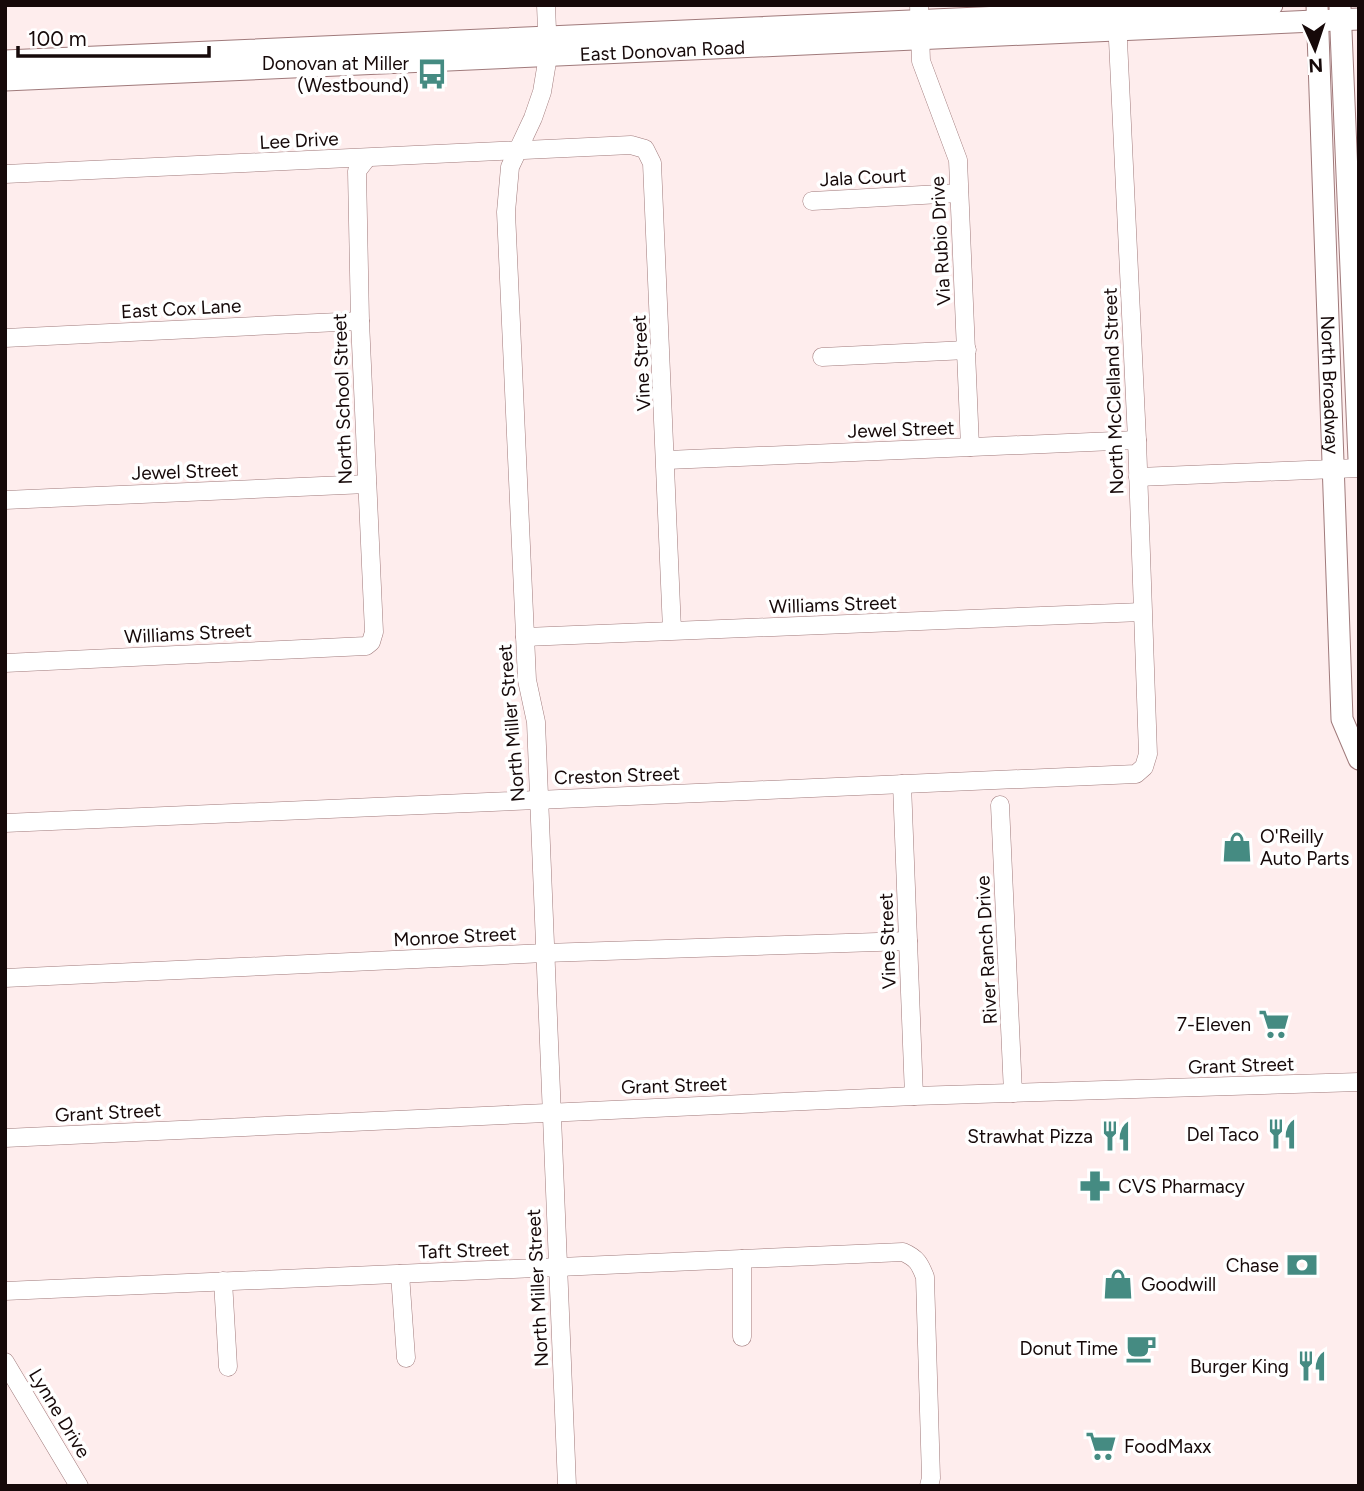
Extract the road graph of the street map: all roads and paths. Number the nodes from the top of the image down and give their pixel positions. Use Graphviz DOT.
graph roads {
  1 [pos="547,5"];
  2 [pos="1272,5"];
  3 [pos="1317,13"];
  4 [pos="1346,15"];
  5 [pos="1117,21"];
  6 [pos="920,22"];
  7 [pos="548,46"];
  8 [pos="5,61"];
  9 [pos="5,80"];
  10 [pos="594,146"];
  11 [pos="517,149"];
  12 [pos="367,158"];
  13 [pos="5,174"];
  14 [pos="959,193"];
  15 [pos="811,201"];
  16 [pos="360,321"];
  17 [pos="5,338"];
  18 [pos="967,350"];
  19 [pos="822,357"];
  20 [pos="1137,440"];
  21 [pos="970,447"];
  22 [pos="1359,459"];
  23 [pos="667,460"];
  24 [pos="1359,468"];
  25 [pos="1334,469"];
  26 [pos="1138,477"];
  27 [pos="367,484"];
  28 [pos="5,500"];
  29 [pos="1142,612"];
  30 [pos="672,630"];
  31 [pos="524,638"];
  32 [pos="371,642"];
  33 [pos="5,663"];
  34 [pos="1359,759"];
  35 [pos="1144,767"];
  36 [pos="902,784"];
  37 [pos="540,799"];
  38 [pos="1000,805"];
  39 [pos="5,823"];
  40 [pos="908,940"];
  41 [pos="545,953"];
  42 [pos="5,978"];
  43 [pos="1352,1082"];
  44 [pos="1013,1093"];
  45 [pos="914,1096"];
  46 [pos="551,1111"];
  47 [pos="5,1138"];
  48 [pos="741,1259"];
  49 [pos="557,1267"];
  50 [pos="400,1274"];
  51 [pos="223,1281"];
  52 [pos="5,1291"];
  53 [pos="743,1337"];
  54 [pos="406,1358"];
  55 [pos="5,1362"];
  56 [pos="228,1367"];
  57 [pos="79,1486"];
  58 [pos="567,1486"];
  59 [pos="929,1486"];
  1 -- 7 [label="street, North Miller Street"];
  2 -- 5 [label="main road, East Donovan Road"];
  3 -- 4 [label="main road, East Donovan Road"];
  3 -- 5 [label="main road, East Donovan Road"];
  3 -- 25 [label="main road, North Broadway"];
  4 -- 22 [label="main road, North Broadway"];
  5 -- 6 [label="main road, East Donovan Road"];
  5 -- 20 [label="street, North McClelland Street"];
  6 -- 7 [label="main road, East Donovan Road"];
  6 -- 14 [label="street, Via Rubio Drive"];
  7 -- 8 [label="main road, East Donovan Road"];
  7 -- 9 [label="main road, East Donovan Road"];
  7 -- 11 [label="street, North Miller Street"];
  10 -- 11 [label="street, Lee Drive"];
  10 -- 23 [label="street, Vine Street"];
  11 -- 12 [label="street, Lee Drive"];
  11 -- 31 [label="street, North Miller Street"];
  12 -- 13 [label="street, Lee Drive"];
  12 -- 16 [label="street, North School Street"];
  14 -- 15 [label="street, Jala Court"];
  14 -- 18 [label="street, Via Rubio Drive"];
  16 -- 17 [label="street, East Cox Lane"];
  16 -- 27 [label="street, North School Street"];
  18 -- 19 [label="street"];
  18 -- 21 [label="street, Via Rubio Drive"];
  20 -- 21 [label="street, Jewel Street"];
  20 -- 26 [label="street, North McClelland Street"];
  21 -- 23 [label="street, Jewel Street"];
  23 -- 30 [label="street, Vine Street"];
  24 -- 25 [label="street"];
  25 -- 26 [label="street"];
  25 -- 34 [label="main road, North Broadway"];
  26 -- 29 [label="street, North McClelland Street"];
  27 -- 28 [label="street, Jewel Street"];
  27 -- 32 [label="street, North School Street"];
  29 -- 30 [label="street, Williams Street"];
  29 -- 35 [label="street, North McClelland Street"];
  30 -- 31 [label="street, Williams Street"];
  31 -- 37 [label="street, North Miller Street"];
  32 -- 33 [label="street, Williams Street"];
  35 -- 36 [label="street, Creston Street"];
  36 -- 37 [label="street, Creston Street"];
  36 -- 40 [label="street, Vine Street"];
  37 -- 39 [label="street, Creston Street"];
  37 -- 41 [label="street, North Miller Street"];
  38 -- 44 [label="street, River Ranch Drive"];
  40 -- 41 [label="street, Monroe Street"];
  40 -- 45 [label="street, Vine Street"];
  41 -- 42 [label="street, Monroe Street"];
  41 -- 46 [label="street, North Miller Street"];
  43 -- 44 [label="street, Grant Street"];
  44 -- 45 [label="street, Grant Street"];
  45 -- 46 [label="street, Grant Street"];
  46 -- 47 [label="street, Grant Street"];
  46 -- 49 [label="street, North Miller Street"];
  48 -- 49 [label="street, Taft Street"];
  48 -- 53 [label="street"];
  48 -- 59 [label="street, Taft Street"];
  49 -- 50 [label="street, Taft Street"];
  49 -- 58 [label="street, North Miller Street"];
  50 -- 51 [label="street, Taft Street"];
  50 -- 54 [label="street"];
  51 -- 52 [label="street, Taft Street"];
  51 -- 56 [label="street"];
  55 -- 57 [label="street, Lynne Drive"];
}
